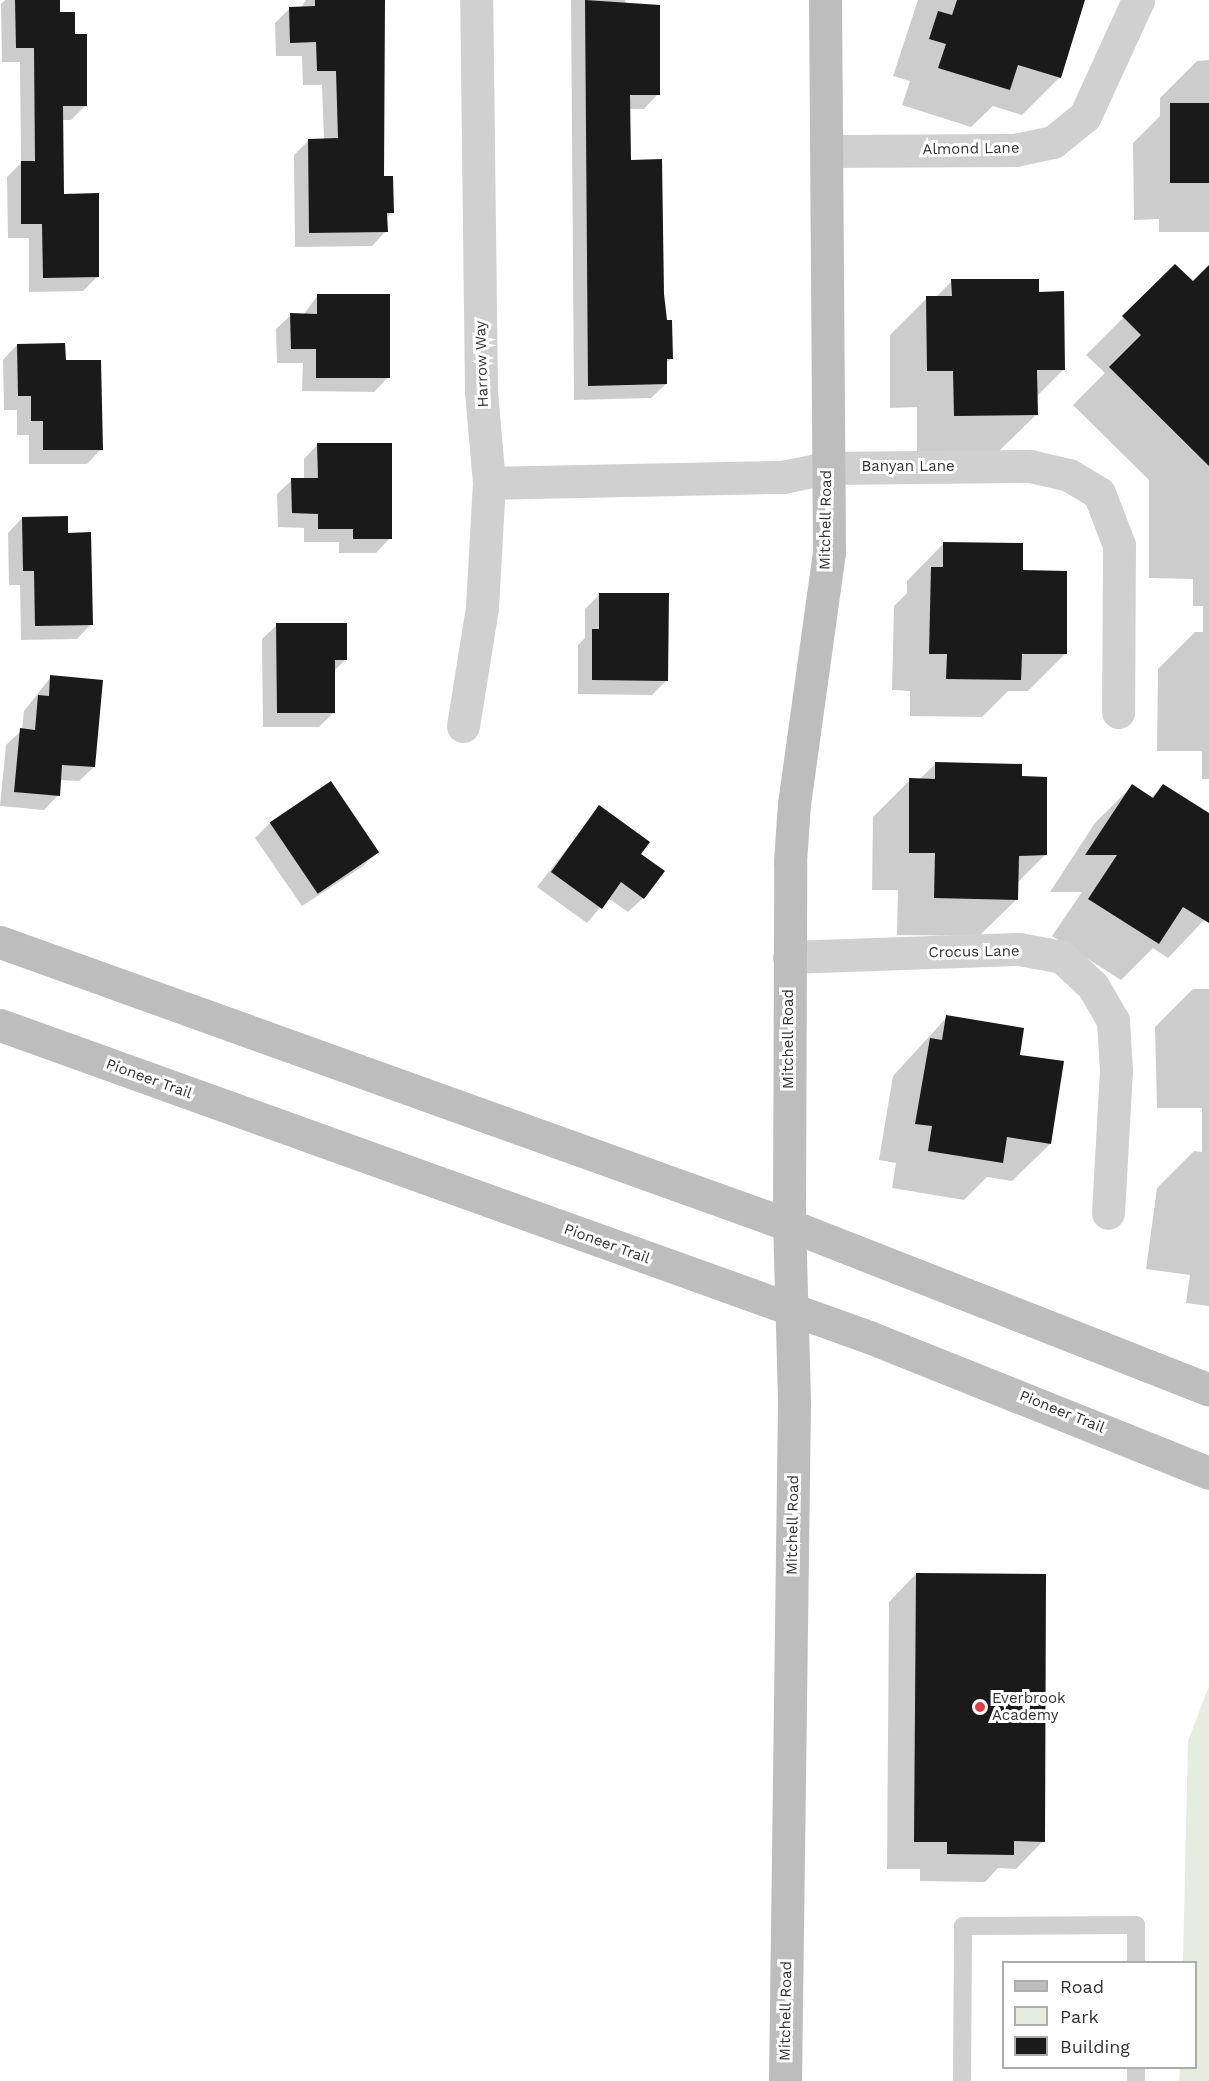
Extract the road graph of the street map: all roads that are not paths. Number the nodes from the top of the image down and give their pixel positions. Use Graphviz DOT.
graph roads {
  1 [pos="476,0"];
  2 [pos="825,0"];
  3 [pos="1138,0"];
  4 [pos="827,151"];
  5 [pos="827,468"];
  6 [pos="489,483"];
  7 [pos="1118,712"];
  8 [pos="463,726"];
  9 [pos="0,942"];
  10 [pos="789,957"];
  11 [pos="0,1025"];
  12 [pos="1108,1213"];
  13 [pos="789,1226"];
  14 [pos="794,1313"];
  15 [pos="1209,1390"];
  16 [pos="1209,1473"];
  17 [pos="1136,1961"];
  18 [pos="785,2081"];
  19 [pos="962,2081"];
  1 -- 6 [label="street, Harrow Way"];
  2 -- 4 [label="main road, Mitchell Road"];
  3 -- 4 [label="street, Almond Lane"];
  4 -- 5 [label="main road, Mitchell Road"];
  5 -- 6 [label="street, Banyan Lane"];
  5 -- 7 [label="street, Banyan Lane"];
  5 -- 10 [label="main road, Mitchell Road"];
  6 -- 8 [label="street, Harrow Way"];
  9 -- 13 [label="main road"];
  10 -- 12 [label="street, Crocus Lane"];
  10 -- 13 [label="main road, Mitchell Road"];
  11 -- 14 [label="main road, Pioneer Trail"];
  13 -- 14 [label="main road, Mitchell Road"];
  13 -- 15 [label="main road"];
  14 -- 16 [label="main road, Pioneer Trail"];
  14 -- 18 [label="main road, Mitchell Road"];
  17 -- 19 [label="lane"];
}
